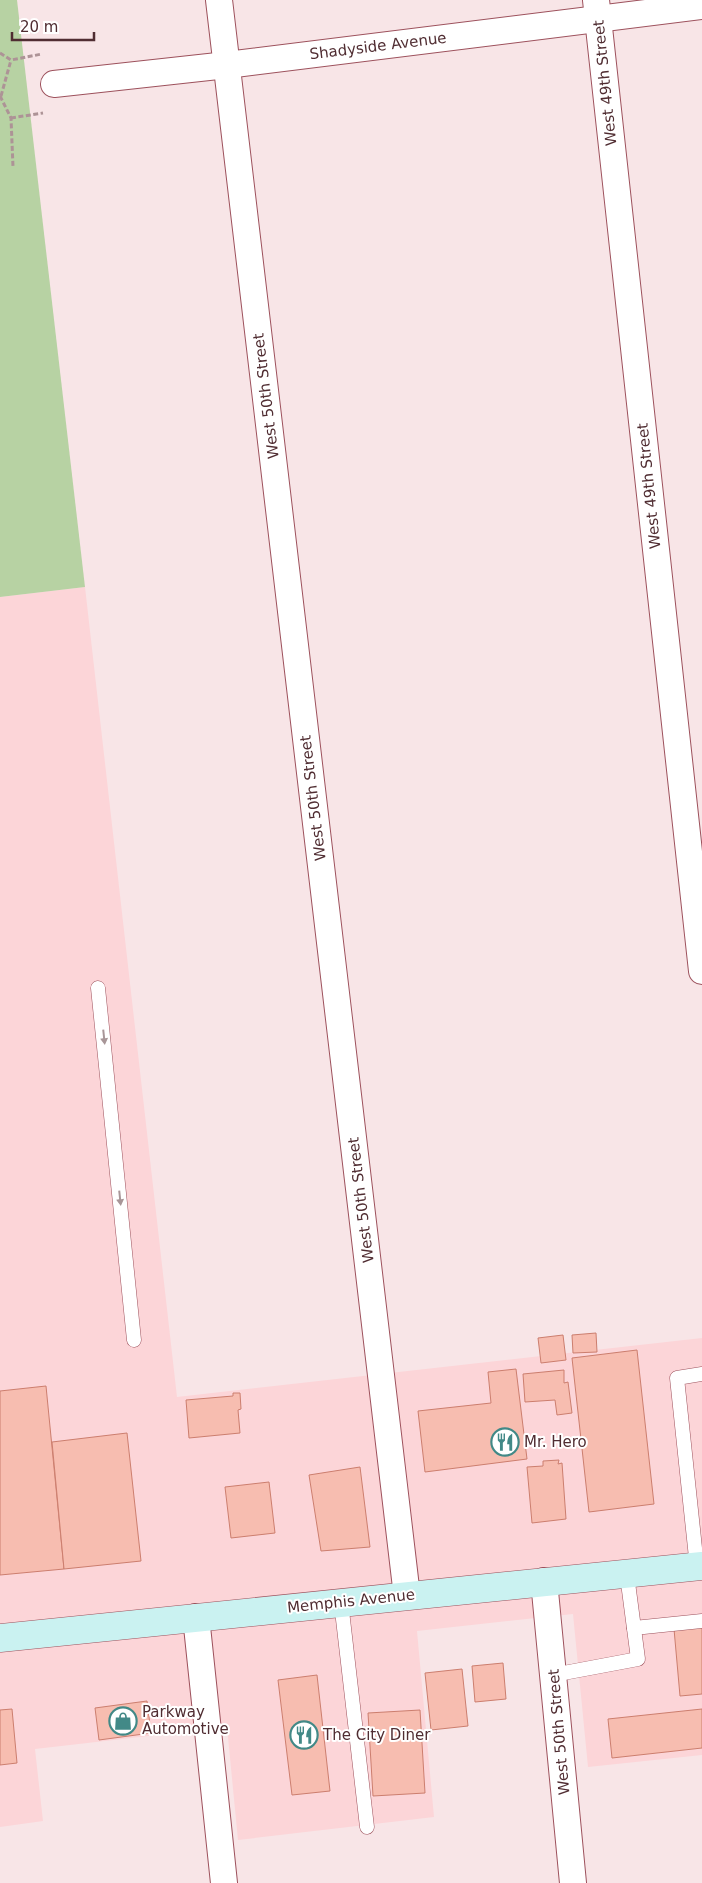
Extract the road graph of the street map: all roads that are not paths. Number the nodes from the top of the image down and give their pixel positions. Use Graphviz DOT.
graph roads {
  1 [pos="219,0"];
  2 [pos="702,6"];
  3 [pos="597,9"];
  4 [pos="227,65"];
  5 [pos="54,84"];
  6 [pos="702,971"];
  7 [pos="98,988"];
  8 [pos="134,1340"];
  9 [pos="702,1374"];
  10 [pos="699,1567"];
  11 [pos="627,1575"];
  12 [pos="544,1581"];
  13 [pos="407,1596"];
  14 [pos="341,1602"];
  15 [pos="196,1617"];
  16 [pos="702,1621"];
  17 [pos="634,1628"];
  18 [pos="0,1638"];
  19 [pos="553,1675"];
  20 [pos="367,1827"];
  21 [pos="224,1883"];
  22 [pos="573,1883"];
  1 -- 4 [label="street, West 50th Street"];
  2 -- 3 [label="street, Shadyside Avenue"];
  3 -- 4 [label="street, Shadyside Avenue"];
  3 -- 6 [label="street, West 49th Street"];
  4 -- 5 [label="street, Shadyside Avenue"];
  4 -- 13 [label="street, West 50th Street"];
  7 -- 8 [label="lane, one-way"];
  9 -- 10 [label="lane"];
  10 -- 11 [label="main road, Memphis Avenue"];
  11 -- 12 [label="main road, Memphis Avenue"];
  11 -- 17 [label="lane"];
  12 -- 13 [label="main road, Memphis Avenue"];
  12 -- 19 [label="street, West 50th Street"];
  13 -- 14 [label="main road, Memphis Avenue"];
  14 -- 15 [label="main road, Memphis Avenue"];
  14 -- 20 [label="lane"];
  15 -- 18 [label="main road, Memphis Avenue"];
  15 -- 21 [label="street"];
  16 -- 17 [label="lane"];
  17 -- 19 [label="lane"];
  19 -- 22 [label="street, West 50th Street"];
}
